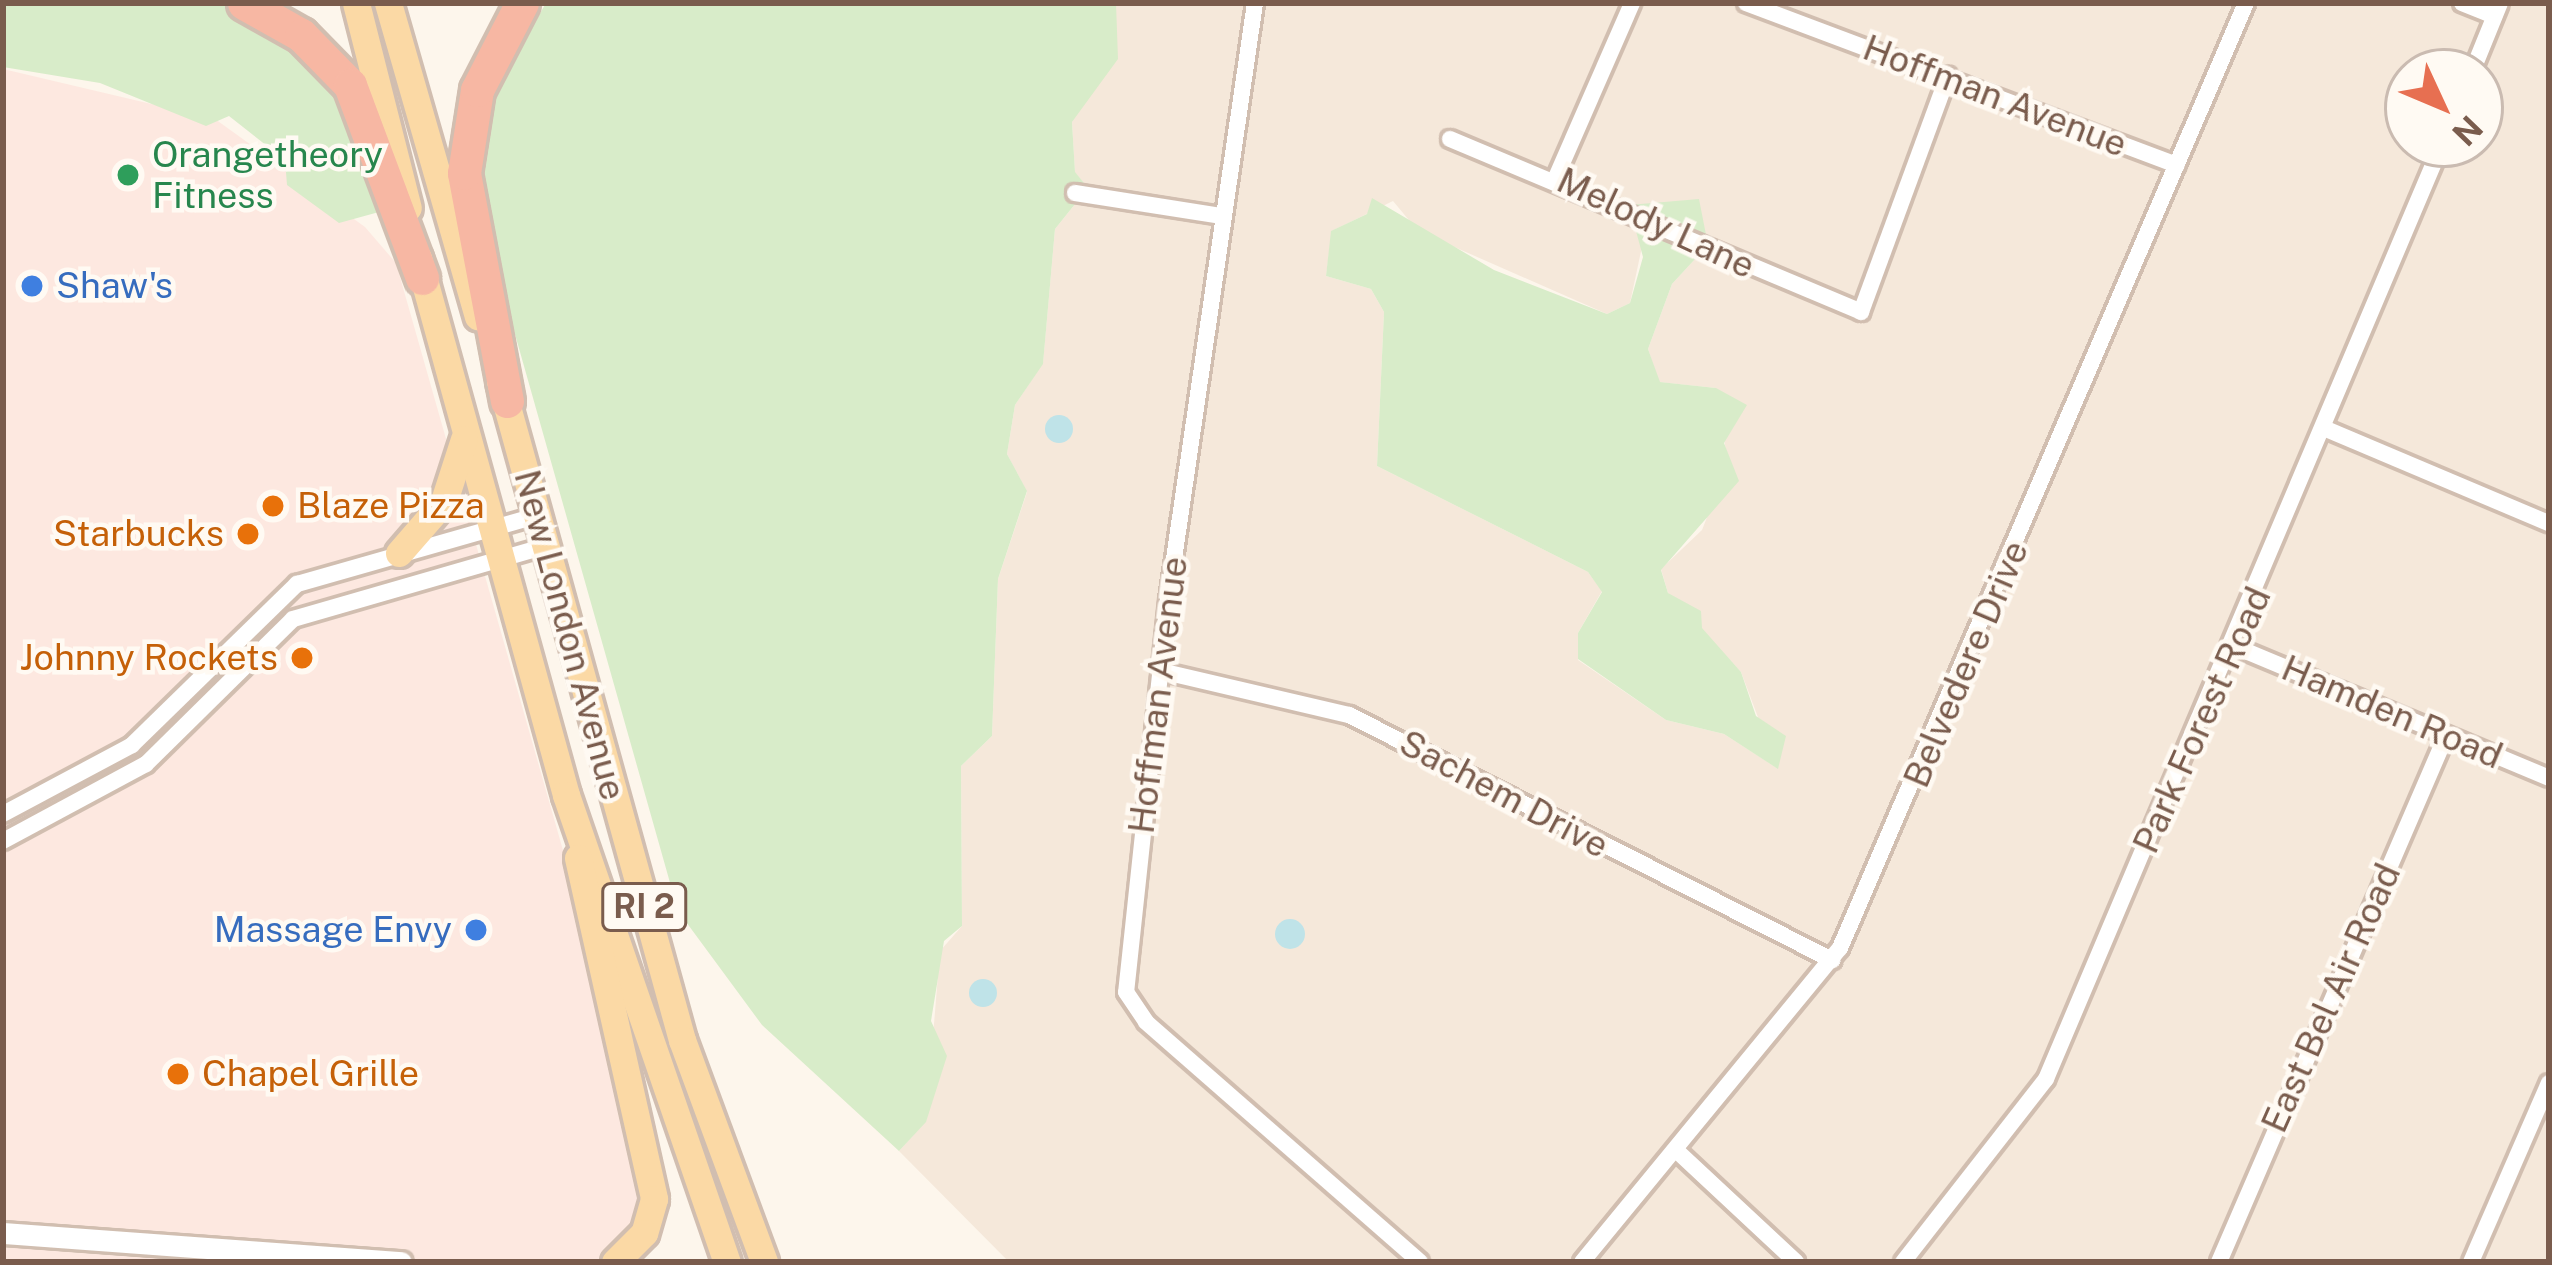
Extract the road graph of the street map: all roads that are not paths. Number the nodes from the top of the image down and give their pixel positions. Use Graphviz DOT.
graph roads {
  1 [pos="244,3"];
  2 [pos="356,3"];
  3 [pos="388,3"];
  4 [pos="522,3"];
  5 [pos="1255,3"];
  6 [pos="1631,3"];
  7 [pos="1746,3"];
  8 [pos="2246,3"];
  9 [pos="2462,3"];
  10 [pos="2497,10"];
  11 [pos="2481,48"];
  12 [pos="1948,76"];
  13 [pos="1450,139"];
  14 [pos="2177,165"];
  15 [pos="2432,168"];
  16 [pos="1557,175"];
  17 [pos="1076,193"];
  18 [pos="1222,217"];
  19 [pos="422,278"];
  20 [pos="507,401"];
  21 [pos="2326,429"];
  22 [pos="465,435"];
  23 [pos="540,515"];
  24 [pos="2548,519"];
  25 [pos="492,530"];
  26 [pos="550,545"];
  27 [pos="399,553"];
  28 [pos="500,558"];
  29 [pos="2236,646"];
  30 [pos="1161,671"];
  31 [pos="2446,736"];
  32 [pos="2549,778"];
  33 [pos="566,795"];
  34 [pos="3,814"];
  35 [pos="3,841"];
  36 [pos="1832,960"];
  37 [pos="2549,1083"];
  38 [pos="1677,1151"];
  39 [pos="3,1233"];
  40 [pos="97,1252"];
  41 [pos="330,1260"];
  42 [pos="401,1262"];
  43 [pos="615,1262"];
  44 [pos="727,1262"];
  45 [pos="764,1262"];
  46 [pos="1420,1262"];
  47 [pos="1582,1262"];
  48 [pos="1796,1262"];
  49 [pos="1903,1262"];
  50 [pos="2218,1262"];
  51 [pos="2471,1262"];
  1 -- 19 [label="highway"];
  2 -- 19 [label="main road, New London Avenue / RI 2"];
  3 -- 20 [label="main road, New London Avenue / RI 2"];
  4 -- 20 [label="highway"];
  5 -- 18 [label="street, Hoffman Avenue"];
  6 -- 16 [label="street"];
  7 -- 12 [label="street, Hoffman Avenue"];
  8 -- 14 [label="street, Belvedere Drive"];
  9 -- 10 [label="street"];
  10 -- 11 [label="street"];
  12 -- 14 [label="street, Hoffman Avenue"];
  12 -- 16 [label="street, Melody Lane"];
  13 -- 16 [label="street, Melody Lane"];
  14 -- 36 [label="street, Belvedere Drive"];
  15 -- 21 [label="street, Park Forest Road"];
  17 -- 18 [label="street"];
  18 -- 30 [label="street, Hoffman Avenue"];
  19 -- 22 [label="main road, New London Avenue / RI 2"];
  20 -- 23 [label="main road, New London Avenue / RI 2"];
  21 -- 24 [label="street"];
  21 -- 29 [label="street, Park Forest Road"];
  22 -- 25 [label="main road, New London Avenue / RI 2"];
  22 -- 27 [label="main road"];
  23 -- 25 [label="street"];
  23 -- 26 [label="main road, New London Avenue / RI 2"];
  25 -- 27 [label="street"];
  25 -- 28 [label="main road, New London Avenue / RI 2"];
  26 -- 28 [label="street"];
  26 -- 45 [label="main road, New London Avenue / RI 2"];
  27 -- 34 [label="street"];
  28 -- 33 [label="main road, New London Avenue / RI 2"];
  28 -- 35 [label="street"];
  29 -- 31 [label="street, Hamden Road"];
  29 -- 49 [label="street, Park Forest Road"];
  30 -- 36 [label="street, Sachem Drive"];
  30 -- 46 [label="street, Hoffman Avenue"];
  31 -- 32 [label="street, Hamden Road"];
  31 -- 50 [label="street, East Bel Air Road"];
  33 -- 43 [label="main road"];
  33 -- 44 [label="main road, New London Avenue / RI 2"];
  36 -- 38 [label="street, Belvedere Drive"];
  37 -- 51 [label="street"];
  38 -- 47 [label="street, Belvedere Drive"];
  38 -- 48 [label="street"];
  39 -- 40 [label="street"];
  40 -- 41 [label="street"];
  41 -- 42 [label="street"];
}
